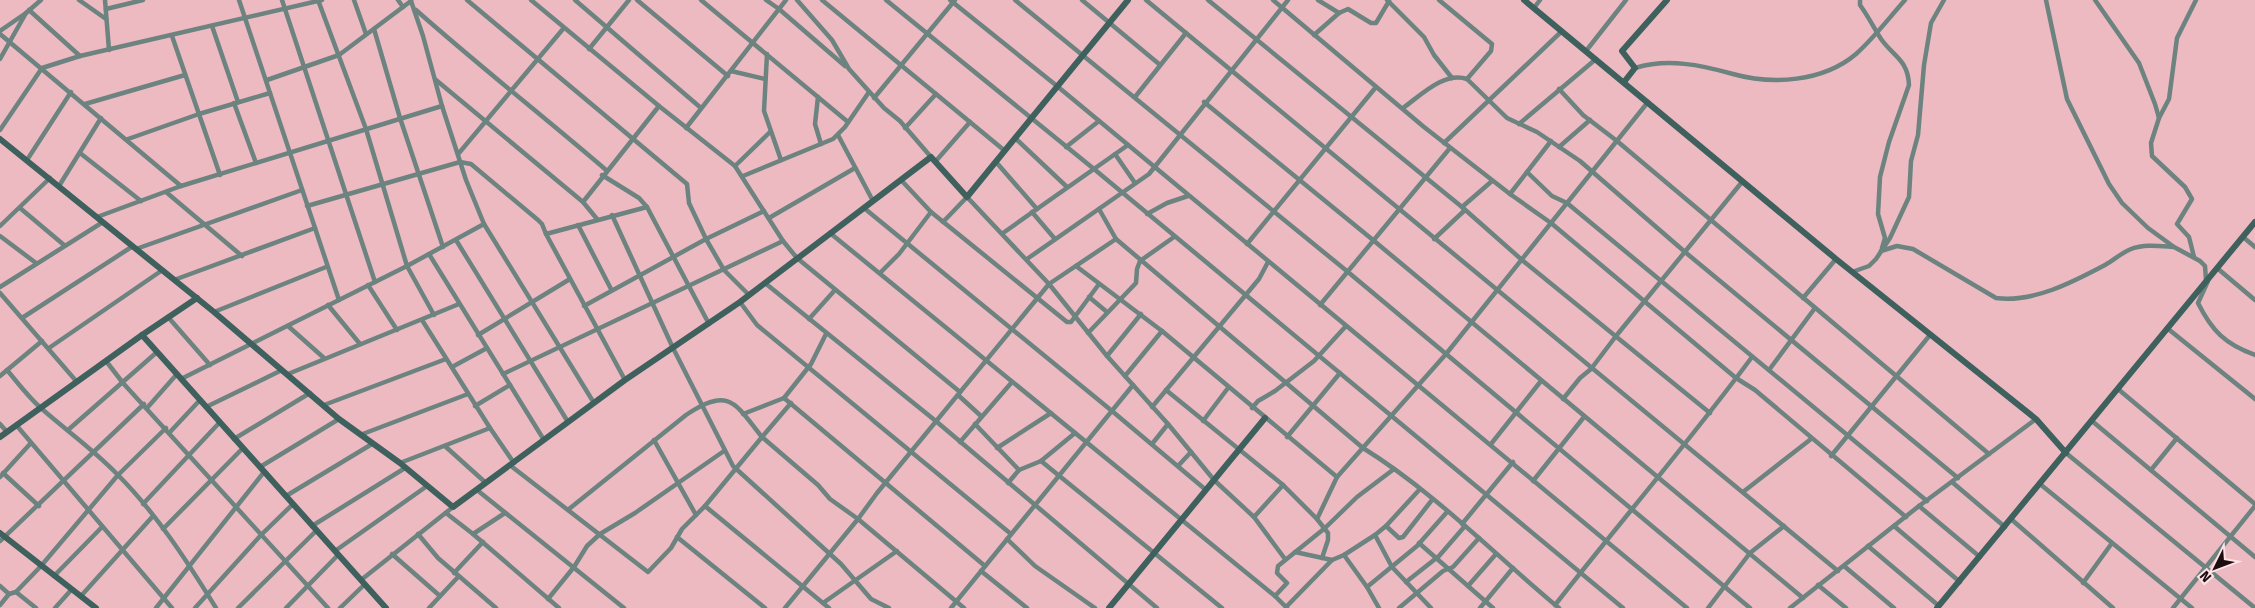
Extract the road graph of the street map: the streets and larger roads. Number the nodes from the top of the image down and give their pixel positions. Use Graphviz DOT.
graph roads {
  1 [pos="41,0"];
  2 [pos="80,0"];
  3 [pos="105,0"];
  4 [pos="143,0"];
  5 [pos="240,0"];
  6 [pos="282,0"];
  7 [pos="319,0"];
  8 [pos="354,0"];
  9 [pos="398,0"];
  10 [pos="467,0"];
  11 [pos="530,0"];
  12 [pos="574,0"];
  13 [pos="629,0"];
  14 [pos="637,0"];
  15 [pos="701,0"];
  16 [pos="766,0"];
  17 [pos="786,0"];
  18 [pos="797,0"];
  19 [pos="822,0"];
  20 [pos="886,0"];
  21 [pos="1015,0"];
  22 [pos="1082,0"];
  23 [pos="1128,0"];
  24 [pos="1146,0"];
  25 [pos="1208,0"];
  26 [pos="1273,0"];
  27 [pos="1288,0"];
  28 [pos="1318,0"];
  29 [pos="1388,0"];
  30 [pos="1439,0"];
  31 [pos="1524,0"];
  32 [pos="1540,0"];
  33 [pos="1624,0"];
  34 [pos="1667,0"];
  35 [pos="1860,0"];
  36 [pos="1904,0"];
  37 [pos="1944,0"];
  38 [pos="2046,0"];
  39 [pos="2095,0"];
  40 [pos="2196,0"];
  41 [pos="412,1"];
  42 [pos="953,1"];
  43 [pos="402,7"];
  44 [pos="285,8"];
  45 [pos="1282,8"];
  46 [pos="1534,8"];
  47 [pos="106,9"];
  48 [pos="779,9"];
  49 [pos="414,10"];
  50 [pos="28,12"];
  51 [pos="1339,13"];
  52 [pos="246,17"];
  53 [pos="106,19"];
  54 [pos="1110,23"];
  55 [pos="212,26"];
  56 [pos="606,28"];
  57 [pos="374,29"];
  58 [pos="563,29"];
  59 [pos="1562,31"];
  60 [pos="1877,31"];
  61 [pos="0,33"];
  62 [pos="1186,33"];
  63 [pos="366,34"];
  64 [pos="927,34"];
  65 [pos="1314,35"];
  66 [pos="172,36"];
  67 [pos="1256,39"];
  68 [pos="11,43"];
  69 [pos="753,43"];
  70 [pos="589,49"];
  71 [pos="109,50"];
  72 [pos="1586,51"];
  73 [pos="767,54"];
  74 [pos="339,55"];
  75 [pos="1083,55"];
  76 [pos="80,56"];
  77 [pos="0,59"];
  78 [pos="1596,59"];
  79 [pos="537,60"];
  80 [pos="1159,64"];
  81 [pos="901,65"];
  82 [pos="42,68"];
  83 [pos="303,68"];
  84 [pos="1635,68"];
  85 [pos="849,69"];
  86 [pos="1231,70"];
  87 [pos="185,74"];
  88 [pos="729,74"];
  89 [pos="1452,78"];
  90 [pos="435,79"];
  91 [pos="766,79"];
  92 [pos="1467,79"];
  93 [pos="267,80"];
  94 [pos="1624,82"];
  95 [pos="1057,86"];
  96 [pos="1376,87"];
  97 [pos="1559,89"];
  98 [pos="513,91"];
  99 [pos="71,92"];
  100 [pos="870,92"];
  101 [pos="270,93"];
  102 [pos="936,94"];
  103 [pos="1135,96"];
  104 [pos="818,97"];
  105 [pos="874,98"];
  106 [pos="1489,100"];
  107 [pos="236,102"];
  108 [pos="1204,102"];
  109 [pos="1648,102"];
  110 [pos="85,104"];
  111 [pos="442,106"];
  112 [pos="659,106"];
  113 [pos="701,108"];
  114 [pos="1403,108"];
  115 [pos="199,114"];
  116 [pos="101,118"];
  117 [pos="400,118"];
  118 [pos="1352,118"];
  119 [pos="2159,118"];
  120 [pos="1031,119"];
  121 [pos="1590,120"];
  122 [pos="1099,121"];
  123 [pos="848,122"];
  124 [pos="970,122"];
  125 [pos="485,123"];
  126 [pos="1519,124"];
  127 [pos="686,128"];
  128 [pos="905,128"];
  129 [pos="366,129"];
  130 [pos="0,130"];
  131 [pos="770,132"];
  132 [pos="1178,134"];
  133 [pos="838,135"];
  134 [pos="632,138"];
  135 [pos="1016,138"];
  136 [pos="0,140"];
  137 [pos="128,140"];
  138 [pos="328,140"];
  139 [pos="1551,141"];
  140 [pos="1617,141"];
  141 [pos="1444,143"];
  142 [pos="821,144"];
  143 [pos="1128,145"];
  144 [pos="1066,147"];
  145 [pos="1559,147"];
  146 [pos="1326,148"];
  147 [pos="1450,148"];
  148 [pos="1006,151"];
  149 [pos="290,152"];
  150 [pos="80,153"];
  151 [pos="459,154"];
  152 [pos="1115,154"];
  153 [pos="27,160"];
  154 [pos="781,160"];
  155 [pos="933,160"];
  156 [pos="460,162"];
  157 [pos="996,162"];
  158 [pos="256,163"];
  159 [pos="735,166"];
  160 [pos="1155,167"];
  161 [pos="855,168"];
  162 [pos="1094,169"];
  163 [pos="606,170"];
  164 [pos="1527,172"];
  165 [pos="1591,173"];
  166 [pos="419,174"];
  167 [pos="220,175"];
  168 [pos="602,175"];
  169 [pos="744,176"];
  170 [pos="1425,177"];
  171 [pos="50,178"];
  172 [pos="901,180"];
  173 [pos="1300,180"];
  174 [pos="1492,181"];
  175 [pos="1742,182"];
  176 [pos="1135,183"];
  177 [pos="383,185"];
  178 [pos="59,186"];
  179 [pos="181,186"];
  180 [pos="1067,187"];
  181 [pos="302,190"];
  182 [pos="166,192"];
  183 [pos="1122,192"];
  184 [pos="1510,194"];
  185 [pos="345,195"];
  186 [pos="1188,196"];
  187 [pos="967,197"];
  188 [pos="873,200"];
  189 [pos="140,201"];
  190 [pos="583,202"];
  191 [pos="1567,203"];
  192 [pos="307,206"];
  193 [pos="648,207"];
  194 [pos="20,208"];
  195 [pos="864,208"];
  196 [pos="1464,208"];
  197 [pos="1099,209"];
  198 [pos="1398,209"];
  199 [pos="764,211"];
  200 [pos="1034,211"];
  201 [pos="931,212"];
  202 [pos="1274,212"];
  203 [pos="1147,214"];
  204 [pos="612,216"];
  205 [pos="98,217"];
  206 [pos="769,218"];
  207 [pos="597,219"];
  208 [pos="1710,220"];
  209 [pos="103,222"];
  210 [pos="943,222"];
  211 [pos="2255,222"];
  212 [pos="1551,223"];
  213 [pos="204,224"];
  214 [pos="484,224"];
  215 [pos="578,225"];
  216 [pos="0,226"];
  217 [pos="315,228"];
  218 [pos="830,233"];
  219 [pos="1003,233"];
  220 [pos="546,234"];
  221 [pos="0,236"];
  222 [pos="1174,237"];
  223 [pos="2243,237"];
  224 [pos="1434,238"];
  225 [pos="706,239"];
  226 [pos="1055,239"];
  227 [pos="1116,239"];
  228 [pos="456,240"];
  229 [pos="1373,240"];
  230 [pos="783,241"];
  231 [pos="907,244"];
  232 [pos="1247,244"];
  233 [pos="64,245"];
  234 [pos="443,247"];
  235 [pos="2174,247"];
  236 [pos="2255,247"];
  237 [pos="134,248"];
  238 [pos="1881,251"];
  239 [pos="1685,252"];
  240 [pos="429,254"];
  241 [pos="242,256"];
  242 [pos="673,257"];
  243 [pos="2194,257"];
  244 [pos="797,258"];
  245 [pos="1027,259"];
  246 [pos="1836,259"];
  247 [pos="1140,260"];
  248 [pos="1522,260"];
  249 [pos="1268,262"];
  250 [pos="36,263"];
  251 [pos="407,266"];
  252 [pos="1076,266"];
  253 [pos="326,267"];
  254 [pos="2217,268"];
  255 [pos="161,270"];
  256 [pos="724,270"];
  257 [pos="1348,272"];
  258 [pos="1852,272"];
  259 [pos="880,273"];
  260 [pos="640,274"];
  261 [pos="2211,275"];
  262 [pos="570,279"];
  263 [pos="174,280"];
  264 [pos="2206,281"];
  265 [pos="375,282"];
  266 [pos="1660,282"];
  267 [pos="765,283"];
  268 [pos="1049,284"];
  269 [pos="1099,284"];
  270 [pos="368,285"];
  271 [pos="689,287"];
  272 [pos="0,288"];
  273 [pos="611,289"];
  274 [pos="835,290"];
  275 [pos="1498,290"];
  276 [pos="0,293"];
  277 [pos="749,295"];
  278 [pos="1245,295"];
  279 [pos="1089,297"];
  280 [pos="197,298"];
  281 [pos="1120,298"];
  282 [pos="1804,298"];
  283 [pos="1037,299"];
  284 [pos="339,300"];
  285 [pos="2255,300"];
  286 [pos="740,302"];
  287 [pos="1644,302"];
  288 [pos="533,303"];
  289 [pos="459,304"];
  290 [pos="654,304"];
  291 [pos="328,305"];
  292 [pos="1320,305"];
  293 [pos="584,306"];
  294 [pos="1815,308"];
  295 [pos="214,312"];
  296 [pos="1107,312"];
  297 [pos="1141,314"];
  298 [pos="434,315"];
  299 [pos="168,317"];
  300 [pos="1075,317"];
  301 [pos="22,318"];
  302 [pos="505,319"];
  303 [pos="809,319"];
  304 [pos="422,320"];
  305 [pos="1472,323"];
  306 [pos="709,324"];
  307 [pos="288,326"];
  308 [pos="1346,326"];
  309 [pos="1219,327"];
  310 [pos="1012,328"];
  311 [pos="2167,328"];
  312 [pos="397,330"];
  313 [pos="597,330"];
  314 [pos="1162,331"];
  315 [pos="1088,333"];
  316 [pos="826,334"];
  317 [pos="142,335"];
  318 [pos="478,335"];
  319 [pos="1930,335"];
  320 [pos="1616,336"];
  321 [pos="1791,338"];
  322 [pos="42,341"];
  323 [pos="252,344"];
  324 [pos="360,344"];
  325 [pos="559,347"];
  326 [pos="48,348"];
  327 [pos="487,348"];
  328 [pos="673,348"];
  329 [pos="157,352"];
  330 [pos="1446,354"];
  331 [pos="2255,354"];
  332 [pos="1107,356"];
  333 [pos="1319,356"];
  334 [pos="1752,357"];
  335 [pos="324,358"];
  336 [pos="1193,358"];
  337 [pos="446,359"];
  338 [pos="986,360"];
  339 [pos="106,361"];
  340 [pos="530,361"];
  341 [pos="210,365"];
  342 [pos="452,367"];
  343 [pos="808,367"];
  344 [pos="1591,369"];
  345 [pos="6,370"];
  346 [pos="282,370"];
  347 [pos="1769,370"];
  348 [pos="1340,373"];
  349 [pos="288,374"];
  350 [pos="503,374"];
  351 [pos="1898,375"];
  352 [pos="0,376"];
  353 [pos="1125,376"];
  354 [pos="179,377"];
  355 [pos="1736,378"];
  356 [pos="625,380"];
  357 [pos="1542,381"];
  358 [pos="77,382"];
  359 [pos="123,382"];
  360 [pos="1012,382"];
  361 [pos="1286,382"];
  362 [pos="510,385"];
  363 [pos="1418,385"];
  364 [pos="1133,386"];
  365 [pos="1228,388"];
  366 [pos="2118,389"];
  367 [pos="1166,390"];
  368 [pos="310,393"];
  369 [pos="959,393"];
  370 [pos="468,394"];
  371 [pos="784,398"];
  372 [pos="1563,399"];
  373 [pos="2255,399"];
  374 [pos="200,400"];
  375 [pos="594,403"];
  376 [pos="791,403"];
  377 [pos="324,405"];
  378 [pos="703,405"];
  379 [pos="1312,405"];
  380 [pos="145,406"];
  381 [pos="475,406"];
  382 [pos="1152,406"];
  383 [pos="206,407"];
  384 [pos="1872,407"];
  385 [pos="41,408"];
  386 [pos="1252,408"];
  387 [pos="1112,411"];
  388 [pos="1517,412"];
  389 [pos="1051,413"];
  390 [pos="1710,413"];
  391 [pos="743,414"];
  392 [pos="1391,415"];
  393 [pos="981,416"];
  394 [pos="1584,417"];
  395 [pos="1264,418"];
  396 [pos="339,419"];
  397 [pos="2036,419"];
  398 [pos="1203,421"];
  399 [pos="2092,421"];
  400 [pos="220,422"];
  401 [pos="568,422"];
  402 [pos="937,422"];
  403 [pos="0,424"];
  404 [pos="975,424"];
  405 [pos="1168,424"];
  406 [pos="16,426"];
  407 [pos="490,428"];
  408 [pos="68,430"];
  409 [pos="168,430"];
  410 [pos="7,432"];
  411 [pos="1075,432"];
  412 [pos="360,435"];
  413 [pos="1287,436"];
  414 [pos="0,437"];
  415 [pos="762,437"];
  416 [pos="1848,437"];
  417 [pos="234,438"];
  418 [pos="2177,438"];
  419 [pos="1811,439"];
  420 [pos="544,440"];
  421 [pos="654,440"];
  422 [pos="960,442"];
  423 [pos="1087,442"];
  424 [pos="30,444"];
  425 [pos="372,444"];
  426 [pos="1152,444"];
  427 [pos="1491,444"];
  428 [pos="1684,444"];
  429 [pos="446,446"];
  430 [pos="243,448"];
  431 [pos="997,448"];
  432 [pos="1362,448"];
  433 [pos="1560,449"];
  434 [pos="1238,450"];
  435 [pos="724,451"];
  436 [pos="94,452"];
  437 [pos="1192,452"];
  438 [pos="910,453"];
  439 [pos="2066,453"];
  440 [pos="1989,454"];
  441 [pos="190,455"];
  442 [pos="1832,456"];
  443 [pos="1041,461"];
  444 [pos="1513,462"];
  445 [pos="512,464"];
  446 [pos="402,466"];
  447 [pos="1178,466"];
  448 [pos="1394,468"];
  449 [pos="262,469"];
  450 [pos="736,470"];
  451 [pos="1019,470"];
  452 [pos="2151,470"];
  453 [pos="118,474"];
  454 [pos="2,475"];
  455 [pos="1060,475"];
  456 [pos="1658,476"];
  457 [pos="1337,477"];
  458 [pos="1958,478"];
  459 [pos="211,479"];
  460 [pos="1214,480"];
  461 [pos="63,481"];
  462 [pos="1534,481"];
  463 [pos="678,482"];
  464 [pos="1952,482"];
  465 [pos="486,483"];
  466 [pos="886,483"];
  467 [pos="1008,483"];
  468 [pos="2040,484"];
  469 [pos="1283,485"];
  470 [pos="427,486"];
  471 [pos="477,490"];
  472 [pos="1206,490"];
  473 [pos="1420,490"];
  474 [pos="1743,492"];
  475 [pos="1486,495"];
  476 [pos="286,496"];
  477 [pos="1432,500"];
  478 [pos="1927,501"];
  479 [pos="143,504"];
  480 [pos="293,504"];
  481 [pos="2255,505"];
  482 [pos="39,506"];
  483 [pos="235,506"];
  484 [pos="705,506"];
  485 [pos="1034,506"];
  486 [pos="1919,506"];
  487 [pos="453,507"];
  488 [pos="569,509"];
  489 [pos="1631,509"];
  490 [pos="88,511"];
  491 [pos="1447,512"];
  492 [pos="446,513"];
  493 [pos="505,513"];
  494 [pos="696,515"];
  495 [pos="153,516"];
  496 [pos="1254,517"];
  497 [pos="1906,517"];
  498 [pos="1317,518"];
  499 [pos="858,519"];
  500 [pos="2011,519"];
  501 [pos="1181,520"];
  502 [pos="1464,525"];
  503 [pos="1386,526"];
  504 [pos="1784,526"];
  505 [pos="1894,526"];
  506 [pos="102,527"];
  507 [pos="2005,527"];
  508 [pos="314,528"];
  509 [pos="1326,528"];
  510 [pos="163,529"];
  511 [pos="418,534"];
  512 [pos="473,534"];
  513 [pos="600,534"];
  514 [pos="1011,534"];
  515 [pos="261,535"];
  516 [pos="1375,535"];
  517 [pos="2230,536"];
  518 [pos="2,537"];
  519 [pos="677,537"];
  520 [pos="1479,538"];
  521 [pos="1007,539"];
  522 [pos="1604,541"];
  523 [pos="483,542"];
  524 [pos="1419,543"];
  525 [pos="2112,543"];
  526 [pos="1868,546"];
  527 [pos="121,549"];
  528 [pos="897,551"];
  529 [pos="1155,552"];
  530 [pos="1295,552"];
  531 [pos="336,553"];
  532 [pos="1750,553"];
  533 [pos="392,554"];
  534 [pos="830,554"];
  535 [pos="1496,554"];
  536 [pos="1344,555"];
  537 [pos="1980,557"];
  538 [pos="2255,557"];
  539 [pos="1322,558"];
  540 [pos="1436,558"];
  541 [pos="1285,559"];
  542 [pos="1332,560"];
  543 [pos="284,561"];
  544 [pos="190,565"];
  545 [pos="41,566"];
  546 [pos="985,566"];
  547 [pos="1844,566"];
  548 [pos="2205,566"];
  549 [pos="574,567"];
  550 [pos="1392,567"];
  551 [pos="1513,568"];
  552 [pos="1450,570"];
  553 [pos="981,571"];
  554 [pos="1838,571"];
  555 [pos="1580,572"];
  556 [pos="456,575"];
  557 [pos="54,576"];
  558 [pos="855,579"];
  559 [pos="363,582"];
  560 [pos="1406,582"];
  561 [pos="1960,582"];
  562 [pos="2083,582"];
  563 [pos="1129,584"];
  564 [pos="1818,585"];
  565 [pos="0,586"];
  566 [pos="307,586"];
  567 [pos="1468,586"];
  568 [pos="1725,586"];
  569 [pos="803,587"];
  570 [pos="1367,587"];
  571 [pos="72,589"];
  572 [pos="16,592"];
  573 [pos="207,593"];
  574 [pos="10,594"];
  575 [pos="1416,594"];
  576 [pos="80,596"];
  577 [pos="440,596"];
  578 [pos="1275,596"];
  579 [pos="1803,598"];
  580 [pos="2180,598"];
  581 [pos="164,599"];
  582 [pos="548,599"];
  583 [pos="871,599"];
  584 [pos="1485,601"];
  585 [pos="956,602"];
  586 [pos="823,603"];
  587 [pos="0,605"];
  588 [pos="1557,606"];
  589 [pos="1284,607"];
  590 [pos="1792,607"];
  591 [pos="1938,607"];
  592 [pos="36,608"];
  593 [pos="55,608"];
  594 [pos="96,608"];
  595 [pos="156,608"];
  596 [pos="172,608"];
  597 [pos="195,608"];
  598 [pos="216,608"];
  599 [pos="238,608"];
  600 [pos="286,608"];
  601 [pos="328,608"];
  602 [pos="340,608"];
  603 [pos="386,608"];
  604 [pos="429,608"];
  605 [pos="496,608"];
  606 [pos="558,608"];
  607 [pos="624,608"];
  608 [pos="765,608"];
  609 [pos="785,608"];
  610 [pos="829,608"];
  611 [pos="877,608"];
  612 [pos="889,608"];
  613 [pos="951,608"];
  614 [pos="964,608"];
  615 [pos="1027,608"];
  616 [pos="1095,608"];
  617 [pos="1109,608"];
  618 [pos="1157,608"];
  619 [pos="1222,608"];
  620 [pos="1379,608"];
  621 [pos="1399,608"];
  622 [pos="1431,608"];
  623 [pos="1480,608"];
  624 [pos="1493,608"];
  625 [pos="1623,608"];
  626 [pos="1687,608"];
  627 [pos="1708,608"];
  628 [pos="1750,608"];
  629 [pos="1846,608"];
  630 [pos="1894,608"];
  631 [pos="2113,608"];
  632 [pos="2173,608"];
  633 [pos="2192,608"];
  634 [pos="2254,608"];
  1 -- 50 [label="street"];
  2 -- 53 [label="street"];
  3 -- 47 [label="street"];
  4 -- 47 [label="street"];
  5 -- 52 [label="street"];
  6 -- 44 [label="street"];
  7 -- 44 [label="street"];
  7 -- 74 [label="street"];
  8 -- 63 [label="street"];
  9 -- 43 [label="street"];
  10 -- 79 [label="street"];
  11 -- 58 [label="street"];
  12 -- 56 [label="street"];
  13 -- 56 [label="street"];
  14 -- 88 [label="street"];
  15 -- 69 [label="street"];
  16 -- 48 [label="street"];
  17 -- 48 [label="street"];
  18 -- 85 [label="street"];
  19 -- 81 [label="street"];
  20 -- 64 [label="street"];
  21 -- 75 [label="street"];
  22 -- 54 [label="street"];
  23 -- 54 [label="street"];
  24 -- 62 [label="street"];
  25 -- 67 [label="street"];
  26 -- 45 [label="street"];
  27 -- 45 [label="street"];
  28 -- 51 [label="street"];
  29 -- 51 [label="street"];
  29 -- 89 [label="street"];
  30 -- 92 [label="street"];
  31 -- 46 [label="street"];
  32 -- 46 [label="street"];
  33 -- 72 [label="street"];
  34 -- 84 [label="street"];
  35 -- 60 [label="street"];
  36 -- 60 [label="street"];
  37 -- 238 [label="street"];
  38 -- 235 [label="street"];
  39 -- 119 [label="street"];
  40 -- 119 [label="street"];
  41 -- 43 [label="street"];
  41 -- 49 [label="street"];
  42 -- 64 [label="street"];
  42 -- 95 [label="street"];
  43 -- 57 [label="street"];
  44 -- 52 [label="street"];
  44 -- 83 [label="street"];
  45 -- 65 [label="street"];
  45 -- 67 [label="street"];
  46 -- 59 [label="street"];
  47 -- 53 [label="street"];
  48 -- 69 [label="street"];
  48 -- 85 [label="street"];
  49 -- 90 [label="street"];
  49 -- 98 [label="street"];
  50 -- 61 [label="street"];
  50 -- 68 [label="street"];
  50 -- 76 [label="street"];
  51 -- 65 [label="street"];
  52 -- 55 [label="street"];
  52 -- 93 [label="street"];
  53 -- 71 [label="street"];
  54 -- 75 [label="street"];
  54 -- 80 [label="street"];
  55 -- 66 [label="street"];
  55 -- 107 [label="street"];
  56 -- 70 [label="street"];
  56 -- 113 [label="street"];
  57 -- 63 [label="street"];
  57 -- 117 [label="street"];
  58 -- 70 [label="street"];
  58 -- 79 [label="street"];
  59 -- 72 [label="street"];
  59 -- 106 [label="street"];
  60 -- 84 [label="street"];
  60 -- 238 [label="street"];
  61 -- 68 [label="street"];
  62 -- 80 [label="street"];
  62 -- 86 [label="street"];
  63 -- 74 [label="street"];
  64 -- 81 [label="street"];
  64 -- 120 [label="street"];
  65 -- 96 [label="street"];
  66 -- 71 [label="street"];
  66 -- 87 [label="street"];
  67 -- 86 [label="street"];
  67 -- 118 [label="street"];
  68 -- 77 [label="street"];
  68 -- 82 [label="street"];
  69 -- 73 [label="street"];
  69 -- 88 [label="street"];
  70 -- 112 [label="street"];
  71 -- 76 [label="street"];
  72 -- 78 [label="street"];
  73 -- 91 [label="street"];
  73 -- 104 [label="street"];
  74 -- 83 [label="street"];
  74 -- 129 [label="street"];
  75 -- 95 [label="street"];
  75 -- 103 [label="street"];
  76 -- 82 [label="street"];
  78 -- 94 [label="street"];
  78 -- 97 [label="street"];
  79 -- 98 [label="street"];
  79 -- 134 [label="street"];
  80 -- 103 [label="street"];
  81 -- 102 [label="street"];
  81 -- 105 [label="street"];
  82 -- 99 [label="street"];
  82 -- 130 [label="street"];
  83 -- 93 [label="street"];
  83 -- 138 [label="street"];
  84 -- 94 [label="street"];
  85 -- 100 [label="street"];
  86 -- 108 [label="street"];
  86 -- 146 [label="street"];
  87 -- 110 [label="street"];
  87 -- 115 [label="street"];
  88 -- 91 [label="street"];
  88 -- 113 [label="street"];
  89 -- 92 [label="street"];
  89 -- 114 [label="street"];
  90 -- 111 [label="street"];
  90 -- 125 [label="street"];
  91 -- 131 [label="street"];
  92 -- 106 [label="street"];
  93 -- 101 [label="street"];
  94 -- 109 [label="street"];
  95 -- 120 [label="street"];
  95 -- 122 [label="street"];
  96 -- 114 [label="street"];
  96 -- 118 [label="street"];
  97 -- 121 [label="street"];
  97 -- 126 [label="street"];
  98 -- 125 [label="street"];
  98 -- 163 [label="street"];
  99 -- 110 [label="street"];
  99 -- 153 [label="street"];
  100 -- 105 [label="street"];
  100 -- 123 [label="street"];
  101 -- 107 [label="street"];
  101 -- 149 [label="street"];
  102 -- 124 [label="street"];
  102 -- 128 [label="street"];
  103 -- 132 [label="street"];
  104 -- 123 [label="street"];
  104 -- 142 [label="street"];
  105 -- 128 [label="street"];
  106 -- 126 [label="street"];
  106 -- 141 [label="street"];
  107 -- 115 [label="street"];
  107 -- 158 [label="street"];
  108 -- 132 [label="street"];
  108 -- 173 [label="street"];
  109 -- 140 [label="street"];
  109 -- 175 [label="street"];
  110 -- 116 [label="street"];
  111 -- 117 [label="street"];
  111 -- 151 [label="street"];
  112 -- 127 [label="street"];
  112 -- 134 [label="street"];
  113 -- 127 [label="street"];
  114 -- 141 [label="street"];
  115 -- 137 [label="street"];
  115 -- 167 [label="street"];
  116 -- 137 [label="street"];
  116 -- 150 [label="street"];
  117 -- 129 [label="street"];
  117 -- 166 [label="street"];
  118 -- 146 [label="street"];
  118 -- 170 [label="street"];
  119 -- 243 [label="street"];
  120 -- 135 [label="street"];
  120 -- 144 [label="street"];
  121 -- 140 [label="street"];
  121 -- 145 [label="street"];
  122 -- 143 [label="street"];
  122 -- 144 [label="street"];
  123 -- 133 [label="street"];
  124 -- 148 [label="street"];
  124 -- 155 [label="street"];
  125 -- 151 [label="street"];
  125 -- 190 [label="street"];
  126 -- 139 [label="street"];
  127 -- 159 [label="street"];
  128 -- 155 [label="street"];
  129 -- 138 [label="street"];
  129 -- 177 [label="street"];
  131 -- 154 [label="street"];
  131 -- 159 [label="street"];
  132 -- 160 [label="street"];
  132 -- 202 [label="street"];
  133 -- 142 [label="street"];
  133 -- 161 [label="street"];
  134 -- 163 [label="street"];
  134 -- 225 [label="street"];
  135 -- 148 [label="street"];
  135 -- 180 [label="street"];
  136 -- 153 [label="street"];
  137 -- 179 [label="street"];
  138 -- 149 [label="street"];
  138 -- 185 [label="street"];
  139 -- 145 [label="street"];
  139 -- 164 [label="street"];
  140 -- 165 [label="street"];
  140 -- 208 [label="street"];
  141 -- 147 [label="street"];
  142 -- 154 [label="street"];
  143 -- 152 [label="street"];
  143 -- 160 [label="street"];
  144 -- 162 [label="street"];
  145 -- 165 [label="street"];
  146 -- 173 [label="street"];
  146 -- 198 [label="street"];
  147 -- 170 [label="street"];
  147 -- 174 [label="street"];
  148 -- 157 [label="street"];
  149 -- 158 [label="street"];
  149 -- 181 [label="street"];
  150 -- 178 [label="street"];
  150 -- 189 [label="street"];
  151 -- 156 [label="street"];
  152 -- 162 [label="street"];
  152 -- 176 [label="street"];
  153 -- 171 [label="street"];
  154 -- 169 [label="street"];
  155 -- 172 [label="street"];
  155 -- 187 [label="street"];
  156 -- 166 [label="street"];
  156 -- 214 [label="street"];
  156 -- 220 [label="street"];
  157 -- 187 [label="street"];
  157 -- 200 [label="street"];
  158 -- 167 [label="street"];
  159 -- 169 [label="street"];
  160 -- 176 [label="street"];
  160 -- 186 [label="street"];
  161 -- 188 [label="street"];
  161 -- 206 [label="street"];
  162 -- 180 [label="street"];
  162 -- 183 [label="street"];
  163 -- 168 [label="street"];
  164 -- 184 [label="street"];
  164 -- 191 [label="street"];
  165 -- 191 [label="street"];
  165 -- 239 [label="street"];
  166 -- 177 [label="street"];
  166 -- 234 [label="street"];
  167 -- 179 [label="street"];
  168 -- 190 [label="street"];
  168 -- 193 [label="street"];
  169 -- 199 [label="street"];
  170 -- 196 [label="street"];
  170 -- 198 [label="street"];
  171 -- 178 [label="street"];
  171 -- 194 [label="street"];
  172 -- 188 [label="street"];
  172 -- 201 [label="street"];
  173 -- 202 [label="street"];
  173 -- 229 [label="street"];
  174 -- 184 [label="street"];
  174 -- 196 [label="street"];
  175 -- 208 [label="street"];
  175 -- 246 [label="street"];
  176 -- 183 [label="street"];
  177 -- 185 [label="street"];
  177 -- 251 [label="street"];
  178 -- 205 [label="street"];
  179 -- 182 [label="street"];
  180 -- 200 [label="street"];
  181 -- 192 [label="street"];
  181 -- 213 [label="street"];
  182 -- 189 [label="street"];
  182 -- 213 [label="street"];
  183 -- 197 [label="street"];
  183 -- 203 [label="street"];
  184 -- 212 [label="street"];
  185 -- 192 [label="street"];
  185 -- 265 [label="street"];
  186 -- 203 [label="street"];
  186 -- 232 [label="street"];
  187 -- 210 [label="street"];
  187 -- 219 [label="street"];
  188 -- 195 [label="street"];
  189 -- 205 [label="street"];
  190 -- 207 [label="street"];
  191 -- 212 [label="street"];
  191 -- 266 [label="street"];
  192 -- 217 [label="street"];
  193 -- 204 [label="street"];
  193 -- 242 [label="street"];
  194 -- 216 [label="street"];
  194 -- 233 [label="street"];
  195 -- 218 [label="street"];
  195 -- 231 [label="street"];
  196 -- 224 [label="street"];
  196 -- 248 [label="street"];
  197 -- 226 [label="street"];
  197 -- 227 [label="street"];
  198 -- 224 [label="street"];
  198 -- 229 [label="street"];
  199 -- 206 [label="street"];
  199 -- 225 [label="street"];
  200 -- 219 [label="street"];
  200 -- 226 [label="street"];
  201 -- 210 [label="street"];
  201 -- 231 [label="street"];
  202 -- 232 [label="street"];
  202 -- 257 [label="street"];
  203 -- 222 [label="street"];
  204 -- 207 [label="street"];
  204 -- 260 [label="street"];
  205 -- 209 [label="street"];
  206 -- 230 [label="street"];
  207 -- 215 [label="street"];
  208 -- 239 [label="street"];
  208 -- 282 [label="street"];
  209 -- 233 [label="street"];
  209 -- 237 [label="street"];
  210 -- 283 [label="street"];
  211 -- 223 [label="street"];
  212 -- 248 [label="street"];
  212 -- 287 [label="street"];
  213 -- 237 [label="street"];
  213 -- 241 [label="street"];
  214 -- 228 [label="street"];
  214 -- 288 [label="street"];
  215 -- 220 [label="street"];
  215 -- 273 [label="street"];
  217 -- 241 [label="street"];
  217 -- 253 [label="street"];
  218 -- 244 [label="street"];
  218 -- 259 [label="street"];
  219 -- 245 [label="street"];
  220 -- 262 [label="street"];
  221 -- 250 [label="street"];
  222 -- 247 [label="street"];
  222 -- 278 [label="street"];
  223 -- 236 [label="street"];
  223 -- 254 [label="street"];
  224 -- 275 [label="street"];
  225 -- 242 [label="street"];
  225 -- 256 [label="street"];
  226 -- 245 [label="street"];
  227 -- 247 [label="street"];
  227 -- 252 [label="street"];
  228 -- 234 [label="street"];
  228 -- 302 [label="street"];
  229 -- 257 [label="street"];
  229 -- 305 [label="street"];
  230 -- 244 [label="street"];
  230 -- 256 [label="street"];
  231 -- 259 [label="street"];
  231 -- 310 [label="street"];
  232 -- 249 [label="street"];
  233 -- 250 [label="street"];
  234 -- 240 [label="street"];
  235 -- 238 [label="street"];
  235 -- 243 [label="street"];
  237 -- 255 [label="street"];
  237 -- 301 [label="street"];
  238 -- 258 [label="street"];
  239 -- 266 [label="street"];
  239 -- 321 [label="street"];
  240 -- 251 [label="street"];
  240 -- 289 [label="street"];
  241 -- 263 [label="street"];
  242 -- 260 [label="street"];
  242 -- 271 [label="street"];
  243 -- 264 [label="street"];
  244 -- 267 [label="street"];
  244 -- 274 [label="street"];
  245 -- 268 [label="street"];
  246 -- 258 [label="street"];
  246 -- 282 [label="street"];
  247 -- 281 [label="street"];
  247 -- 309 [label="street"];
  248 -- 275 [label="street"];
  248 -- 320 [label="street"];
  249 -- 278 [label="street"];
  249 -- 292 [label="street"];
  250 -- 272 [label="street"];
  251 -- 265 [label="street"];
  251 -- 298 [label="street"];
  252 -- 268 [label="street"];
  252 -- 269 [label="street"];
  253 -- 284 [label="street"];
  253 -- 295 [label="street"];
  254 -- 261 [label="street"];
  254 -- 285 [label="street"];
  255 -- 263 [label="street"];
  255 -- 326 [label="street"];
  256 -- 271 [label="street"];
  256 -- 277 [label="street"];
  257 -- 292 [label="street"];
  257 -- 330 [label="street"];
  258 -- 319 [label="street"];
  259 -- 338 [label="street"];
  260 -- 273 [label="street"];
  260 -- 290 [label="street"];
  261 -- 264 [label="street"];
  261 -- 331 [label="street"];
  262 -- 288 [label="street"];
  262 -- 293 [label="street"];
  263 -- 280 [label="street"];
  264 -- 311 [label="street"];
  265 -- 270 [label="street"];
  266 -- 287 [label="street"];
  266 -- 334 [label="street"];
  267 -- 277 [label="street"];
  267 -- 303 [label="street"];
  268 -- 283 [label="street"];
  268 -- 300 [label="street"];
  269 -- 279 [label="street"];
  269 -- 281 [label="street"];
  270 -- 284 [label="street"];
  270 -- 312 [label="street"];
  271 -- 290 [label="street"];
  271 -- 306 [label="street"];
  273 -- 293 [label="street"];
  274 -- 303 [label="street"];
  274 -- 369 [label="street"];
  275 -- 305 [label="street"];
  275 -- 344 [label="street"];
  276 -- 301 [label="street"];
  277 -- 286 [label="street"];
  278 -- 309 [label="street"];
  278 -- 333 [label="street"];
  279 -- 296 [label="street"];
  279 -- 300 [label="street"];
  280 -- 295 [label="street"];
  280 -- 299 [label="street"];
  281 -- 296 [label="street"];
  281 -- 297 [label="street"];
  282 -- 294 [label="street"];
  283 -- 300 [label="street"];
  283 -- 310 [label="street"];
  284 -- 291 [label="street"];
  286 -- 306 [label="street"];
  286 -- 343 [label="street"];
  287 -- 320 [label="street"];
  287 -- 355 [label="street"];
  288 -- 302 [label="street"];
  288 -- 325 [label="street"];
  289 -- 298 [label="street"];
  289 -- 318 [label="street"];
  290 -- 313 [label="street"];
  290 -- 328 [label="street"];
  291 -- 307 [label="street"];
  291 -- 324 [label="street"];
  292 -- 308 [label="street"];
  293 -- 313 [label="street"];
  294 -- 321 [label="street"];
  294 -- 351 [label="street"];
  295 -- 323 [label="street"];
  296 -- 315 [label="street"];
  297 -- 314 [label="street"];
  297 -- 332 [label="street"];
  298 -- 304 [label="street"];
  299 -- 317 [label="street"];
  299 -- 341 [label="street"];
  300 -- 315 [label="street"];
  301 -- 322 [label="street"];
  302 -- 318 [label="street"];
  302 -- 340 [label="street"];
  303 -- 316 [label="street"];
  304 -- 312 [label="street"];
  304 -- 337 [label="street"];
  305 -- 330 [label="street"];
  305 -- 357 [label="street"];
  306 -- 328 [label="street"];
  307 -- 323 [label="street"];
  307 -- 335 [label="street"];
  308 -- 333 [label="street"];
  308 -- 363 [label="street"];
  309 -- 336 [label="street"];
  309 -- 361 [label="street"];
  310 -- 338 [label="street"];
  310 -- 387 [label="street"];
  311 -- 366 [label="street"];
  311 -- 373 [label="street"];
  312 -- 324 [label="street"];
  313 -- 325 [label="street"];
  313 -- 356 [label="street"];
  314 -- 336 [label="street"];
  314 -- 353 [label="street"];
  315 -- 332 [label="street"];
  316 -- 343 [label="street"];
  316 -- 402 [label="street"];
  317 -- 329 [label="street"];
  317 -- 339 [label="street"];
  318 -- 327 [label="street"];
  319 -- 351 [label="street"];
  319 -- 397 [label="street"];
  320 -- 344 [label="street"];
  320 -- 390 [label="street"];
  321 -- 347 [label="street"];
  321 -- 384 [label="street"];
  322 -- 326 [label="street"];
  322 -- 345 [label="street"];
  323 -- 341 [label="street"];
  323 -- 346 [label="street"];
  324 -- 335 [label="street"];
  325 -- 340 [label="street"];
  325 -- 375 [label="street"];
  326 -- 358 [label="street"];
  327 -- 342 [label="street"];
  327 -- 350 [label="street"];
  328 -- 356 [label="street"];
  328 -- 378 [label="street"];
  329 -- 354 [label="street"];
  329 -- 359 [label="street"];
  330 -- 363 [label="street"];
  330 -- 388 [label="street"];
  332 -- 353 [label="street"];
  333 -- 348 [label="street"];
  333 -- 361 [label="street"];
  334 -- 347 [label="street"];
  334 -- 355 [label="street"];
  335 -- 349 [label="street"];
  336 -- 365 [label="street"];
  336 -- 367 [label="street"];
  337 -- 342 [label="street"];
  337 -- 377 [label="street"];
  338 -- 360 [label="street"];
  338 -- 369 [label="street"];
  339 -- 358 [label="street"];
  339 -- 359 [label="street"];
  340 -- 350 [label="street"];
  340 -- 401 [label="street"];
  341 -- 354 [label="street"];
  342 -- 370 [label="street"];
  343 -- 371 [label="street"];
  343 -- 438 [label="street"];
  344 -- 372 [label="street"];
  344 -- 428 [label="street"];
  345 -- 352 [label="street"];
  345 -- 385 [label="street"];
  346 -- 349 [label="street"];
  346 -- 383 [label="street"];
  347 -- 416 [label="street"];
  348 -- 379 [label="street"];
  348 -- 392 [label="street"];
  349 -- 368 [label="street"];
  350 -- 362 [label="street"];
  351 -- 384 [label="street"];
  351 -- 440 [label="street"];
  353 -- 364 [label="street"];
  354 -- 374 [label="street"];
  354 -- 380 [label="street"];
  355 -- 390 [label="street"];
  355 -- 419 [label="street"];
  356 -- 375 [label="street"];
  357 -- 372 [label="street"];
  357 -- 388 [label="street"];
  358 -- 385 [label="street"];
  359 -- 380 [label="street"];
  359 -- 408 [label="street"];
  360 -- 389 [label="street"];
  360 -- 393 [label="street"];
  361 -- 379 [label="street"];
  361 -- 386 [label="street"];
  362 -- 381 [label="street"];
  362 -- 420 [label="street"];
  363 -- 392 [label="street"];
  363 -- 427 [label="street"];
  364 -- 382 [label="street"];
  364 -- 387 [label="street"];
  365 -- 386 [label="street"];
  365 -- 398 [label="street"];
  366 -- 399 [label="street"];
  366 -- 418 [label="street"];
  367 -- 382 [label="street"];
  367 -- 398 [label="street"];
  368 -- 377 [label="street"];
  368 -- 417 [label="street"];
  369 -- 393 [label="street"];
  369 -- 402 [label="street"];
  370 -- 381 [label="street"];
  370 -- 412 [label="street"];
  371 -- 376 [label="street"];
  371 -- 391 [label="street"];
  372 -- 394 [label="street"];
  374 -- 383 [label="street"];
  374 -- 409 [label="street"];
  375 -- 401 [label="street"];
  376 -- 415 [label="street"];
  376 -- 466 [label="street"];
  377 -- 396 [label="street"];
  378 -- 391 [label="street"];
  378 -- 421 [label="street"];
  378 -- 435 [label="street"];
  379 -- 413 [label="street"];
  379 -- 432 [label="street"];
  380 -- 409 [label="street"];
  380 -- 436 [label="street"];
  381 -- 407 [label="street"];
  382 -- 405 [label="street"];
  383 -- 400 [label="street"];
  384 -- 416 [label="street"];
  384 -- 458 [label="street"];
  385 -- 406 [label="street"];
  385 -- 408 [label="street"];
  386 -- 395 [label="street"];
  387 -- 423 [label="street"];
  387 -- 426 [label="street"];
  388 -- 427 [label="street"];
  388 -- 433 [label="street"];
  389 -- 411 [label="street"];
  389 -- 431 [label="street"];
  390 -- 428 [label="street"];
  391 -- 415 [label="street"];
  392 -- 432 [label="street"];
  392 -- 475 [label="street"];
  393 -- 404 [label="street"];
  394 -- 433 [label="street"];
  394 -- 456 [label="street"];
  395 -- 413 [label="street"];
  395 -- 434 [label="street"];
  396 -- 412 [label="street"];
  396 -- 449 [label="street"];
  397 -- 439 [label="street"];
  397 -- 440 [label="street"];
  398 -- 434 [label="street"];
  399 -- 439 [label="street"];
  399 -- 452 [label="street"];
  400 -- 417 [label="street"];
  400 -- 441 [label="street"];
  401 -- 420 [label="street"];
  402 -- 422 [label="street"];
  402 -- 438 [label="street"];
  403 -- 410 [label="street"];
  404 -- 422 [label="street"];
  404 -- 431 [label="street"];
  405 -- 426 [label="street"];
  405 -- 437 [label="street"];
  406 -- 410 [label="street"];
  406 -- 424 [label="street"];
  407 -- 429 [label="street"];
  407 -- 445 [label="street"];
  408 -- 436 [label="street"];
  409 -- 441 [label="street"];
  409 -- 453 [label="street"];
  410 -- 414 [label="street"];
  411 -- 423 [label="street"];
  411 -- 443 [label="street"];
  412 -- 425 [label="street"];
  413 -- 457 [label="street"];
  415 -- 450 [label="street"];
  415 -- 499 [label="street"];
  416 -- 442 [label="street"];
  416 -- 478 [label="street"];
  417 -- 430 [label="street"];
  418 -- 452 [label="street"];
  418 -- 481 [label="street"];
  419 -- 442 [label="street"];
  419 -- 474 [label="street"];
  420 -- 445 [label="street"];
  421 -- 463 [label="street"];
  421 -- 488 [label="street"];
  422 -- 467 [label="street"];
  423 -- 455 [label="street"];
  423 -- 501 [label="street"];
  424 -- 454 [label="street"];
  424 -- 461 [label="street"];
  425 -- 446 [label="street"];
  425 -- 476 [label="street"];
  426 -- 447 [label="street"];
  427 -- 444 [label="street"];
  428 -- 456 [label="street"];
  428 -- 474 [label="street"];
  429 -- 446 [label="street"];
  429 -- 465 [label="street"];
  430 -- 449 [label="street"];
  430 -- 459 [label="street"];
  431 -- 451 [label="street"];
  432 -- 448 [label="street"];
  432 -- 457 [label="street"];
  433 -- 462 [label="street"];
  433 -- 489 [label="street"];
  434 -- 460 [label="street"];
  434 -- 469 [label="street"];
  435 -- 450 [label="street"];
  435 -- 463 [label="street"];
  436 -- 453 [label="street"];
  436 -- 461 [label="street"];
  437 -- 447 [label="street"];
  437 -- 460 [label="street"];
  438 -- 466 [label="street"];
  438 -- 514 [label="street"];
  439 -- 468 [label="street"];
  439 -- 548 [label="street"];
  440 -- 458 [label="street"];
  441 -- 459 [label="street"];
  441 -- 479 [label="street"];
  442 -- 497 [label="street"];
  443 -- 451 [label="street"];
  443 -- 455 [label="street"];
  444 -- 462 [label="street"];
  444 -- 475 [label="street"];
  445 -- 465 [label="street"];
  445 -- 488 [label="street"];
  446 -- 470 [label="street"];
  446 -- 508 [label="street"];
  447 -- 472 [label="street"];
  448 -- 473 [label="street"];
  448 -- 509 [label="street"];
  449 -- 476 [label="street"];
  449 -- 483 [label="street"];
  450 -- 484 [label="street"];
  450 -- 534 [label="street"];
  451 -- 467 [label="street"];
  452 -- 517 [label="street"];
  453 -- 479 [label="street"];
  453 -- 490 [label="street"];
  454 -- 482 [label="street"];
  455 -- 485 [label="street"];
  455 -- 529 [label="street"];
  456 -- 489 [label="street"];
  456 -- 532 [label="street"];
  457 -- 498 [label="street"];
  458 -- 464 [label="street"];
  459 -- 483 [label="street"];
  459 -- 510 [label="street"];
  460 -- 472 [label="street"];
  460 -- 496 [label="street"];
  461 -- 482 [label="street"];
  461 -- 490 [label="street"];
  462 -- 522 [label="street"];
  463 -- 494 [label="street"];
  463 -- 513 [label="street"];
  464 -- 478 [label="street"];
  464 -- 507 [label="street"];
  465 -- 471 [label="street"];
  466 -- 499 [label="street"];
  466 -- 546 [label="street"];
  467 -- 485 [label="street"];
  468 -- 500 [label="street"];
  468 -- 525 [label="street"];
  469 -- 496 [label="street"];
  469 -- 498 [label="street"];
  470 -- 487 [label="street"];
  470 -- 531 [label="street"];
  471 -- 487 [label="street"];
  471 -- 493 [label="street"];
  472 -- 501 [label="street"];
  473 -- 477 [label="street"];
  473 -- 503 [label="street"];
  474 -- 504 [label="street"];
  475 -- 502 [label="street"];
  475 -- 555 [label="street"];
  476 -- 480 [label="street"];
  477 -- 491 [label="street"];
  477 -- 503 [label="street"];
  478 -- 486 [label="street"];
  479 -- 495 [label="street"];
  480 -- 508 [label="street"];
  480 -- 515 [label="street"];
  481 -- 517 [label="street"];
  482 -- 518 [label="street"];
  483 -- 515 [label="street"];
  483 -- 544 [label="street"];
  484 -- 494 [label="street"];
  484 -- 569 [label="street"];
  485 -- 514 [label="street"];
  485 -- 563 [label="street"];
  486 -- 497 [label="street"];
  486 -- 537 [label="street"];
  487 -- 492 [label="street"];
  488 -- 513 [label="street"];
  489 -- 522 [label="street"];
  489 -- 568 [label="street"];
  490 -- 506 [label="street"];
  490 -- 545 [label="street"];
  491 -- 502 [label="street"];
  491 -- 524 [label="street"];
  492 -- 511 [label="street"];
  492 -- 512 [label="street"];
  493 -- 512 [label="street"];
  493 -- 549 [label="street"];
  494 -- 519 [label="street"];
  495 -- 510 [label="street"];
  495 -- 527 [label="street"];
  496 -- 541 [label="street"];
  497 -- 505 [label="street"];
  498 -- 509 [label="street"];
  499 -- 528 [label="street"];
  499 -- 534 [label="street"];
  500 -- 507 [label="street"];
  500 -- 562 [label="street"];
  501 -- 529 [label="street"];
  501 -- 578 [label="street"];
  502 -- 520 [label="street"];
  502 -- 540 [label="street"];
  503 -- 516 [label="street"];
  504 -- 532 [label="street"];
  504 -- 554 [label="street"];
  505 -- 526 [label="street"];
  505 -- 561 [label="street"];
  506 -- 527 [label="street"];
  506 -- 557 [label="street"];
  507 -- 537 [label="street"];
  508 -- 531 [label="street"];
  508 -- 543 [label="street"];
  509 -- 530 [label="street"];
  509 -- 539 [label="street"];
  510 -- 544 [label="street"];
  511 -- 533 [label="street"];
  511 -- 556 [label="street"];
  512 -- 523 [label="street"];
  513 -- 519 [label="street"];
  513 -- 549 [label="street"];
  514 -- 521 [label="street"];
  515 -- 543 [label="street"];
  515 -- 573 [label="street"];
  516 -- 536 [label="street"];
  516 -- 550 [label="street"];
  517 -- 538 [label="street"];
  517 -- 548 [label="street"];
  518 -- 545 [label="street"];
  519 -- 608 [label="street"];
  520 -- 535 [label="street"];
  520 -- 552 [label="street"];
  521 -- 546 [label="street"];
  521 -- 616 [label="street"];
  522 -- 555 [label="street"];
  522 -- 626 [label="street"];
  523 -- 556 [label="street"];
  523 -- 582 [label="street"];
  524 -- 540 [label="street"];
  524 -- 550 [label="street"];
  525 -- 562 [label="street"];
  525 -- 580 [label="street"];
  526 -- 547 [label="street"];
  526 -- 591 [label="street"];
  527 -- 576 [label="street"];
  527 -- 581 [label="street"];
  528 -- 558 [label="street"];
  528 -- 585 [label="street"];
  529 -- 563 [label="street"];
  529 -- 619 [label="street"];
  530 -- 539 [label="street"];
  530 -- 541 [label="street"];
  531 -- 559 [label="street"];
  531 -- 566 [label="street"];
  532 -- 568 [label="street"];
  532 -- 579 [label="street"];
  533 -- 559 [label="street"];
  533 -- 577 [label="street"];
  534 -- 558 [label="street"];
  534 -- 569 [label="street"];
  535 -- 551 [label="street"];
  535 -- 567 [label="street"];
  536 -- 542 [label="street"];
  536 -- 570 [label="street"];
  537 -- 561 [label="street"];
  539 -- 542 [label="street"];
  540 -- 552 [label="street"];
  540 -- 560 [label="street"];
  541 -- 578 [label="street"];
  542 -- 589 [label="street"];
  543 -- 566 [label="street"];
  543 -- 599 [label="street"];
  544 -- 573 [label="street"];
  544 -- 581 [label="street"];
  545 -- 557 [label="street"];
  545 -- 572 [label="street"];
  546 -- 553 [label="street"];
  547 -- 554 [label="street"];
  547 -- 630 [label="street"];
  548 -- 580 [label="street"];
  548 -- 634 [label="street"];
  549 -- 582 [label="street"];
  549 -- 607 [label="street"];
  550 -- 560 [label="street"];
  550 -- 570 [label="street"];
  551 -- 584 [label="street"];
  551 -- 588 [label="street"];
  552 -- 567 [label="street"];
  552 -- 575 [label="street"];
  553 -- 585 [label="street"];
  553 -- 615 [label="street"];
  554 -- 564 [label="street"];
  555 -- 588 [label="street"];
  555 -- 625 [label="street"];
  556 -- 577 [label="street"];
  556 -- 605 [label="street"];
  557 -- 571 [label="street"];
  558 -- 583 [label="street"];
  558 -- 586 [label="street"];
  559 -- 602 [label="street"];
  559 -- 603 [label="street"];
  560 -- 575 [label="street"];
  561 -- 591 [label="street"];
  562 -- 631 [label="street"];
  563 -- 617 [label="street"];
  563 -- 618 [label="street"];
  564 -- 579 [label="street"];
  564 -- 629 [label="street"];
  565 -- 574 [label="street"];
  566 -- 600 [label="street"];
  566 -- 601 [label="street"];
  567 -- 584 [label="street"];
  568 -- 627 [label="street"];
  568 -- 628 [label="street"];
  569 -- 586 [label="street"];
  569 -- 609 [label="street"];
  570 -- 620 [label="street"];
  571 -- 576 [label="street"];
  571 -- 593 [label="street"];
  572 -- 574 [label="street"];
  572 -- 592 [label="street"];
  573 -- 597 [label="street"];
  573 -- 598 [label="street"];
  574 -- 587 [label="street"];
  575 -- 621 [label="street"];
  575 -- 622 [label="street"];
  576 -- 594 [label="street"];
  577 -- 604 [label="street"];
  578 -- 589 [label="street"];
  579 -- 590 [label="street"];
  580 -- 632 [label="street"];
  580 -- 633 [label="street"];
  581 -- 595 [label="street"];
  581 -- 596 [label="street"];
  582 -- 606 [label="street"];
  583 -- 611 [label="street"];
  583 -- 612 [label="street"];
  584 -- 623 [label="street"];
  584 -- 624 [label="street"];
  585 -- 613 [label="street"];
  585 -- 614 [label="street"];
  586 -- 610 [label="street"];
}
